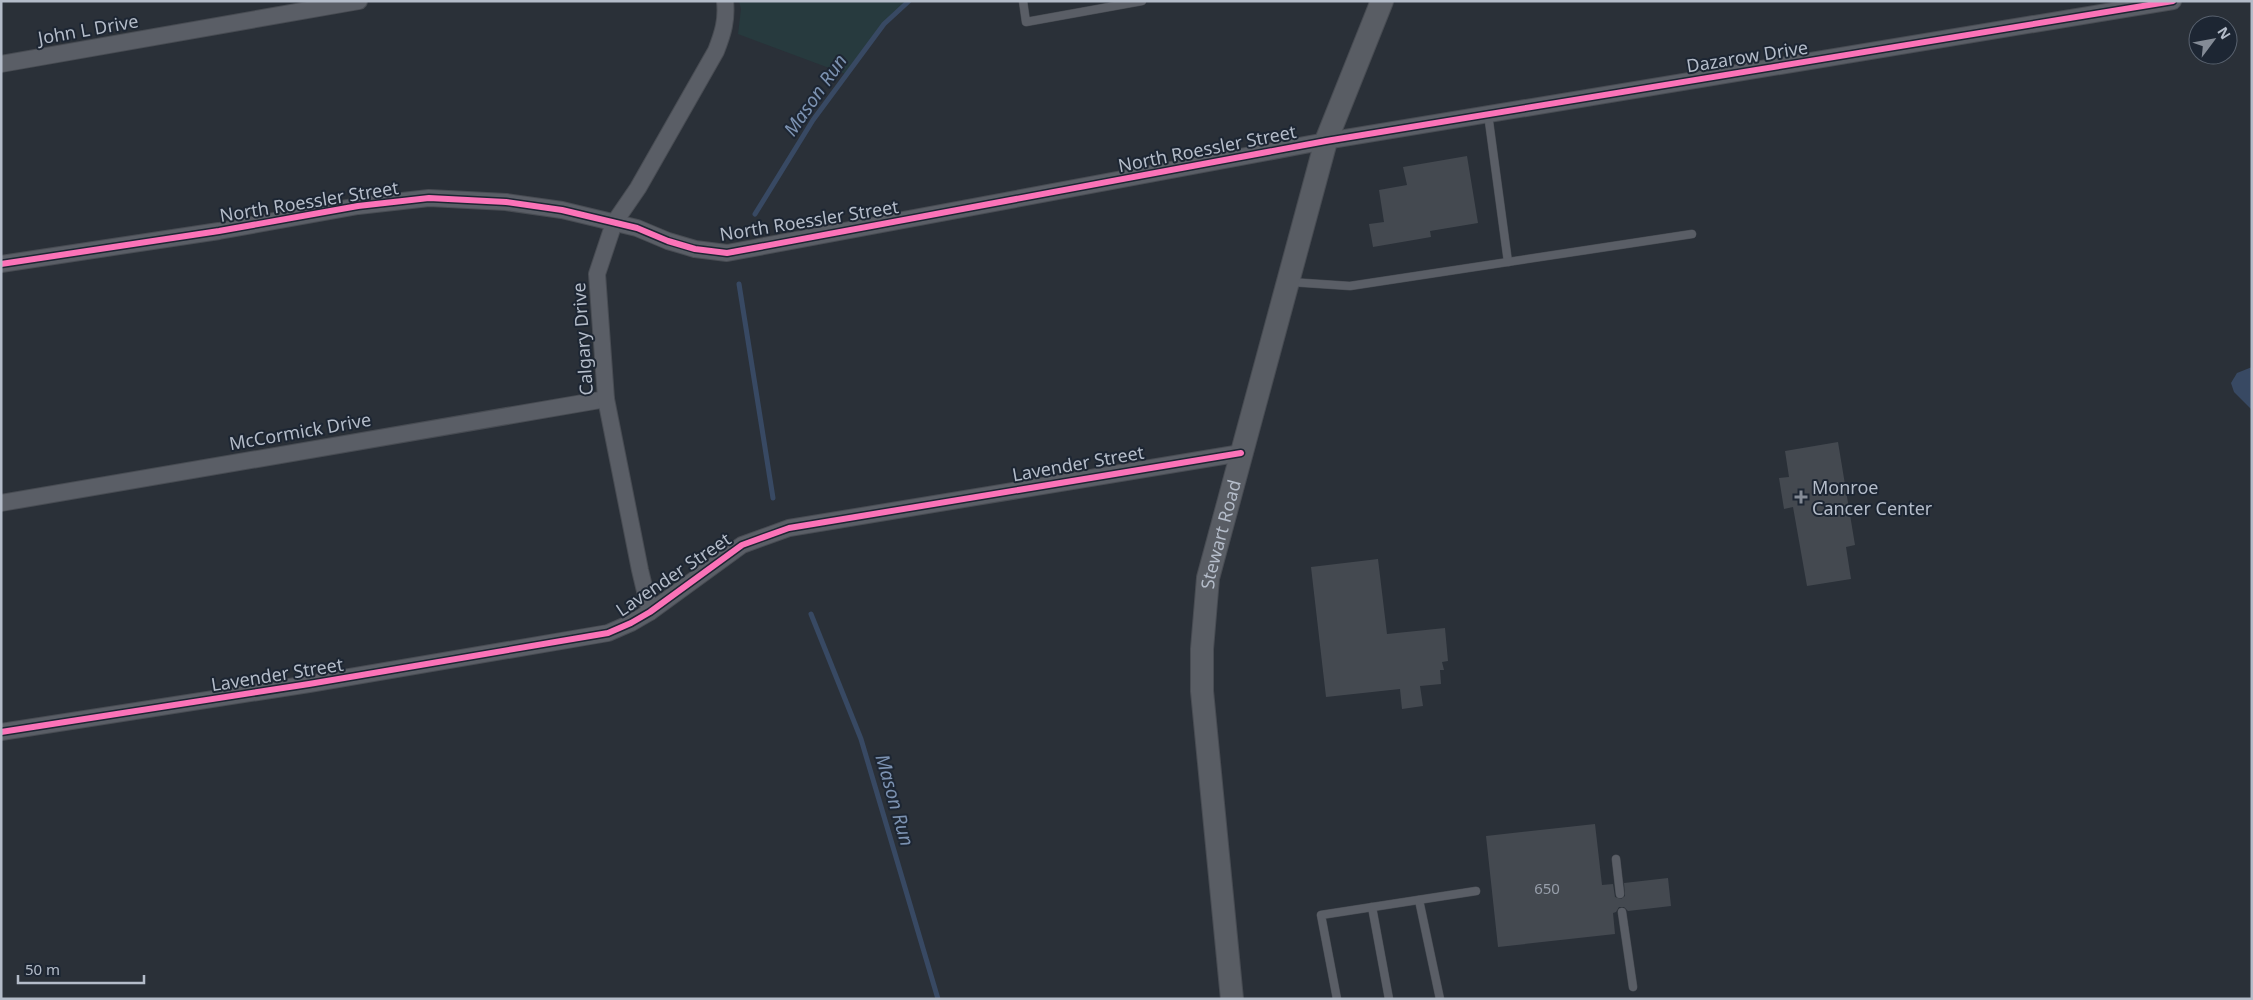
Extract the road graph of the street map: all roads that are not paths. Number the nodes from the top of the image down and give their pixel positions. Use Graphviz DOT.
graph roads {
  1 [pos="359,1"];
  2 [pos="725,1"];
  3 [pos="1023,1"];
  4 [pos="1142,1"];
  5 [pos="1382,1"];
  6 [pos="2173,1"];
  7 [pos="1,64"];
  8 [pos="1488,114"];
  9 [pos="1326,141"];
  10 [pos="614,223"];
  11 [pos="1692,234"];
  12 [pos="1508,262"];
  13 [pos="1,264"];
  14 [pos="1288,282"];
  15 [pos="606,399"];
  16 [pos="1241,453"];
  17 [pos="1,503"];
  18 [pos="650,612"];
  19 [pos="1,732"];
  20 [pos="1616,860"];
  21 [pos="1476,891"];
  22 [pos="1620,894"];
  23 [pos="1419,900"];
  24 [pos="1372,907"];
  25 [pos="1622,912"];
  26 [pos="1633,987"];
  27 [pos="1232,999"];
  28 [pos="1337,999"];
  29 [pos="1389,999"];
  30 [pos="1440,999"];
  1 -- 7 [label="street, John L Drive"];
  2 -- 10 [label="street, Calgary Drive"];
  3 -- 4 [label="lane"];
  5 -- 9 [label="street, Stewart Road"];
  6 -- 8 [label="street, Dazarow Drive"];
  8 -- 9 [label="street, Dazarow Drive"];
  8 -- 12 [label="lane"];
  9 -- 10 [label="street, North Roessler Street"];
  9 -- 14 [label="street, Stewart Road"];
  10 -- 13 [label="street, North Roessler Street"];
  10 -- 15 [label="street, Calgary Drive"];
  11 -- 12 [label="lane"];
  12 -- 14 [label="lane"];
  14 -- 16 [label="street, Stewart Road"];
  15 -- 17 [label="street, McCormick Drive"];
  15 -- 18 [label="street, Calgary Drive"];
  16 -- 18 [label="street, Lavender Street"];
  16 -- 27 [label="street, Stewart Road"];
  18 -- 19 [label="street, Lavender Street"];
  20 -- 22 [label="lane"];
  21 -- 23 [label="lane"];
  23 -- 24 [label="lane"];
  23 -- 30 [label="lane"];
  24 -- 28 [label="lane"];
  24 -- 29 [label="lane"];
  25 -- 26 [label="lane"];
}
